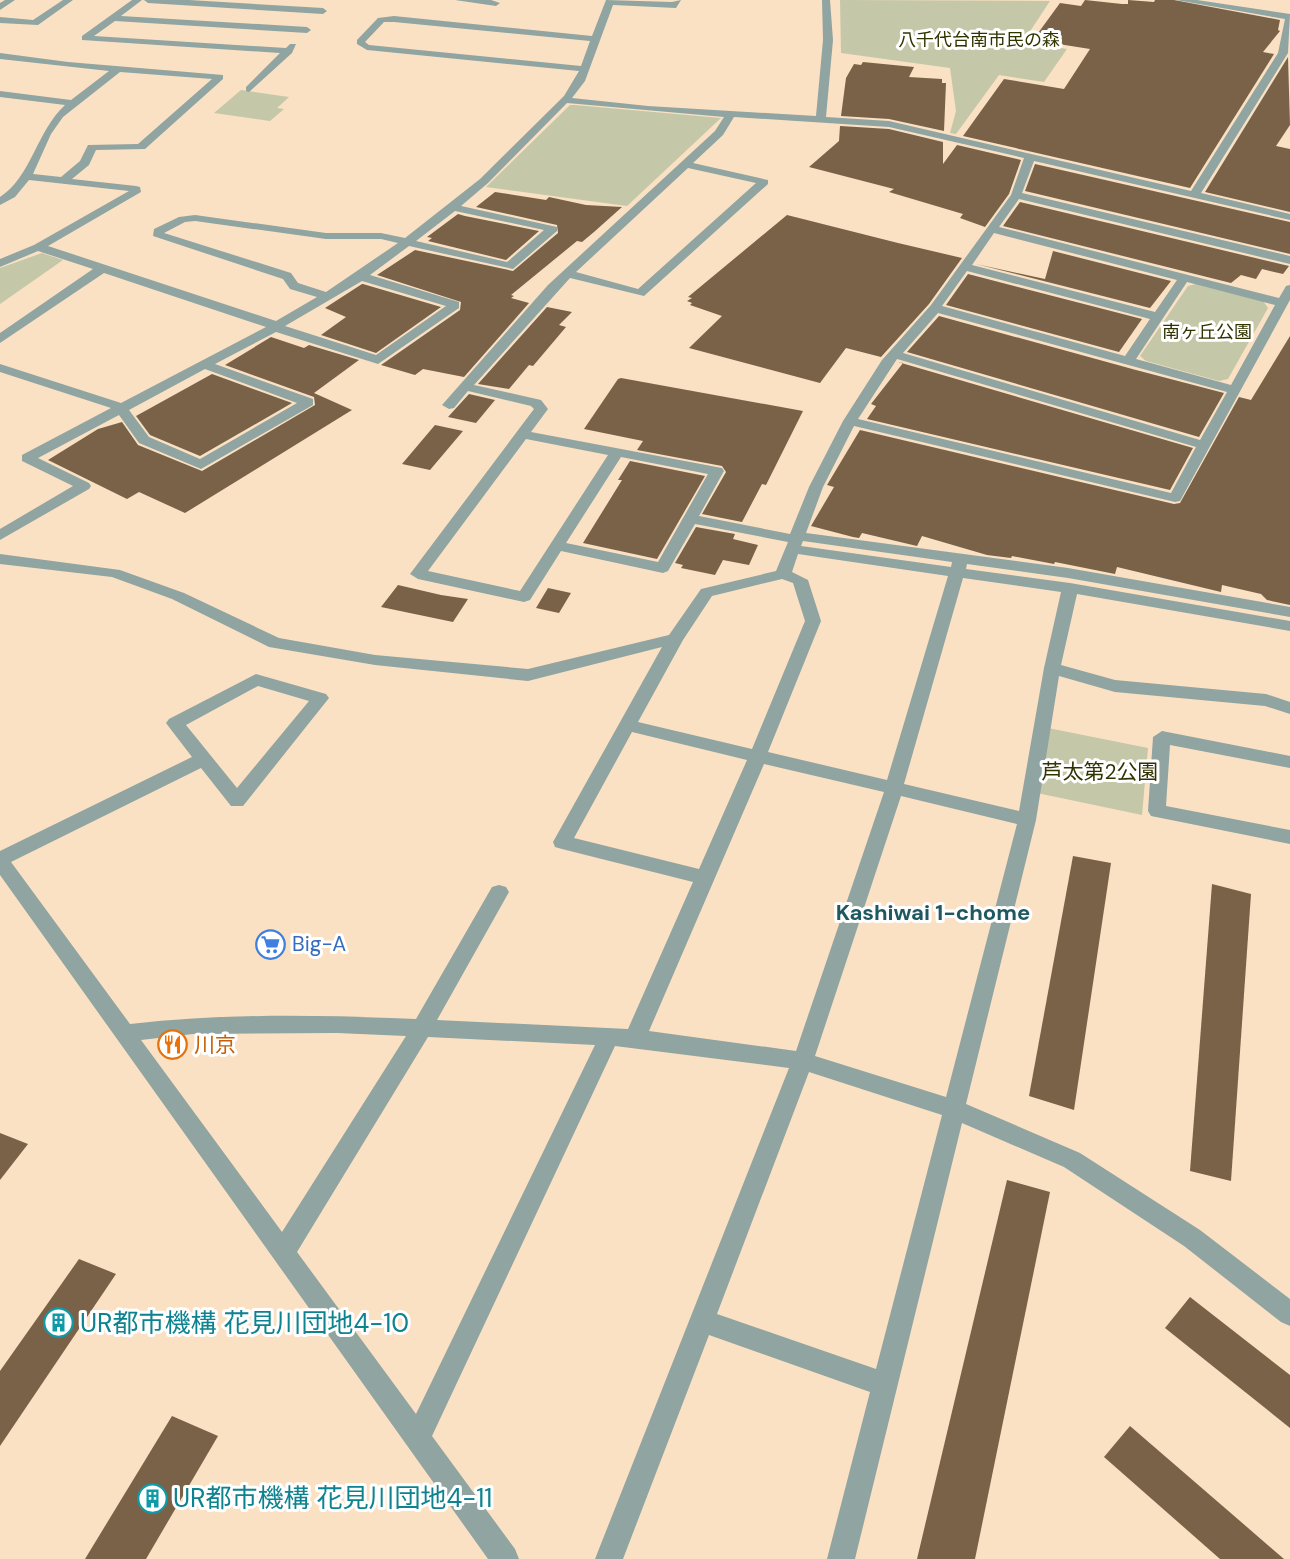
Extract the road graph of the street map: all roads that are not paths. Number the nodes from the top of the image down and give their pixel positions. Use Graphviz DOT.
graph roads {
  1 [pos="11,0"];
  2 [pos="69,0"];
  3 [pos="138,0"];
  4 [pos="148,0"];
  5 [pos="459,0"];
  6 [pos="677,0"];
  7 [pos="826,0"];
  8 [pos="610,1"];
  9 [pos="496,3"];
  10 [pos="1179,3"];
  11 [pos="0,7"];
  12 [pos="1289,13"];
  13 [pos="112,18"];
  14 [pos="0,20"];
  15 [pos="307,30"];
  16 [pos="595,39"];
  17 [pos="108,40"];
  18 [pos="289,51"];
  19 [pos="0,56"];
  20 [pos="68,65"];
  21 [pos="118,69"];
  22 [pos="584,69"];
  23 [pos="249,89"];
  24 [pos="0,94"];
  25 [pos="565,100"];
  26 [pos="75,103"];
  27 [pos="731,114"];
  28 [pos="821,118"];
  29 [pos="1030,157"];
  30 [pos="686,164"];
  31 [pos="27,177"];
  32 [pos="63,181"];
  33 [pos="1016,195"];
  34 [pos="1194,195"];
  35 [pos="0,202"];
  36 [pos="453,207"];
  37 [pos="1290,217"];
  38 [pos="992,229"];
  39 [pos="407,242"];
  40 [pos="38,247"];
  41 [pos="1290,260"];
  42 [pos="0,263"];
  43 [pos="104,267"];
  44 [pos="965,267"];
  45 [pos="568,274"];
  46 [pos="360,276"];
  47 [pos="1184,278"];
  48 [pos="1290,289"];
  49 [pos="327,296"];
  50 [pos="1282,303"];
  51 [pos="935,308"];
  52 [pos="1158,317"];
  53 [pos="275,327"];
  54 [pos="0,339"];
  55 [pos="896,355"];
  56 [pos="1128,361"];
  57 [pos="203,364"];
  58 [pos="0,368"];
  59 [pos="466,387"];
  60 [pos="1234,390"];
  61 [pos="449,405"];
  62 [pos="120,407"];
  63 [pos="850,421"];
  64 [pos="522,434"];
  65 [pos="1204,445"];
  66 [pos="617,452"];
  67 [pos="690,519"];
  68 [pos="0,535"];
  69 [pos="794,541"];
  70 [pos="557,546"];
  71 [pos="0,559"];
  72 [pos="960,565"];
  73 [pos="783,574"];
  74 [pos="1070,588"];
  75 [pos="1290,612"];
  76 [pos="1290,626"];
  77 [pos="675,639"];
  78 [pos="1052,668"];
  79 [pos="1290,708"];
  80 [pos="627,725"];
  81 [pos="758,756"];
  82 [pos="205,758"];
  83 [pos="1290,762"];
  84 [pos="894,789"];
  85 [pos="1027,820"];
  86 [pos="1290,837"];
  87 [pos="0,860"];
  88 [pos="705,879"];
  89 [pos="499,892"];
  90 [pos="422,1028"];
  91 [pos="127,1033"];
  92 [pos="609,1037"];
  93 [pos="634,1038"];
  94 [pos="803,1061"];
  95 [pos="956,1110"];
  96 [pos="284,1251"];
  97 [pos="1290,1314"];
  98 [pos="702,1321"];
  99 [pos="886,1385"];
  100 [pos="418,1437"];
  101 [pos="505,1559"];
  102 [pos="609,1559"];
  103 [pos="841,1559"];
  1 -- 11 [label="street"];
  2 -- 14 [label="street"];
  3 -- 13 [label="street"];
  4 -- 15 [label="street"];
  5 -- 9 [label="street"];
  6 -- 8 [label="street"];
  7 -- 28 [label="street"];
  8 -- 16 [label="street"];
  10 -- 12 [label="street"];
  12 -- 34 [label="street"];
  13 -- 15 [label="street"];
  13 -- 17 [label="street"];
  15 -- 18 [label="street"];
  16 -- 22 [label="street"];
  16 -- 22 [label="street"];
  17 -- 18 [label="street"];
  17 -- 20 [label="street"];
  18 -- 23 [label="street"];
  19 -- 20 [label="street"];
  20 -- 21 [label="street"];
  21 -- 26 [label="street"];
  21 -- 32 [label="street"];
  22 -- 25 [label="street"];
  24 -- 26 [label="street"];
  25 -- 27 [label="street"];
  25 -- 36 [label="street"];
  26 -- 31 [label="street"];
  27 -- 28 [label="street"];
  27 -- 30 [label="street"];
  28 -- 29 [label="street"];
  29 -- 33 [label="street"];
  29 -- 34 [label="street"];
  30 -- 45 [label="street"];
  30 -- 45 [label="street"];
  31 -- 32 [label="street"];
  31 -- 35 [label="street"];
  32 -- 40 [label="street"];
  33 -- 38 [label="street"];
  33 -- 41 [label="street"];
  34 -- 37 [label="street"];
  36 -- 39 [label="street"];
  36 -- 39 [label="street"];
  38 -- 44 [label="street"];
  38 -- 47 [label="street"];
  39 -- 46 [label="street"];
  39 -- 49 [label="street"];
  40 -- 42 [label="street"];
  40 -- 43 [label="street"];
  43 -- 53 [label="street"];
  43 -- 54 [label="street"];
  44 -- 51 [label="street"];
  44 -- 52 [label="street"];
  45 -- 59 [label="street"];
  46 -- 49 [label="street"];
  46 -- 53 [label="street"];
  47 -- 50 [label="street"];
  47 -- 52 [label="street"];
  48 -- 50 [label="street"];
  49 -- 53 [label="street"];
  50 -- 60 [label="street"];
  51 -- 55 [label="street"];
  51 -- 56 [label="street"];
  52 -- 56 [label="street"];
  53 -- 57 [label="street"];
  55 -- 63 [label="street"];
  55 -- 65 [label="street"];
  56 -- 60 [label="street"];
  57 -- 62 [label="street"];
  57 -- 62 [label="street"];
  58 -- 62 [label="street"];
  59 -- 61 [label="street"];
  59 -- 64 [label="street"];
  60 -- 65 [label="street"];
  62 -- 68 [label="street"];
  63 -- 65 [label="street"];
  63 -- 69 [label="street"];
  64 -- 66 [label="street"];
  64 -- 70 [label="street"];
  66 -- 67 [label="street"];
  66 -- 70 [label="street"];
  67 -- 69 [label="street"];
  67 -- 70 [label="street"];
  69 -- 72 [label="street"];
  69 -- 73 [label="street"];
  71 -- 77 [label="street"];
  72 -- 74 [label="street"];
  72 -- 75 [label="street"];
  72 -- 84 [label="street"];
  73 -- 77 [label="street"];
  73 -- 81 [label="street"];
  74 -- 76 [label="street"];
  74 -- 78 [label="street"];
  77 -- 80 [label="street"];
  78 -- 79 [label="street"];
  78 -- 85 [label="street"];
  80 -- 81 [label="street"];
  80 -- 88 [label="street"];
  81 -- 84 [label="street"];
  81 -- 88 [label="street"];
  82 -- 82 [label="street"];
  82 -- 87 [label="street"];
  83 -- 86 [label="street"];
  84 -- 85 [label="street"];
  84 -- 94 [label="street"];
  85 -- 95 [label="street"];
  87 -- 91 [label="street"];
  88 -- 93 [label="street"];
  89 -- 90 [label="street"];
  90 -- 91 [label="street"];
  90 -- 92 [label="street"];
  90 -- 96 [label="street"];
  91 -- 96 [label="street"];
  92 -- 93 [label="street"];
  92 -- 100 [label="street"];
  93 -- 94 [label="street"];
  94 -- 95 [label="street"];
  94 -- 98 [label="street"];
  95 -- 97 [label="street"];
  95 -- 99 [label="street"];
  96 -- 100 [label="street"];
  98 -- 99 [label="street"];
  98 -- 102 [label="street"];
  99 -- 103 [label="street"];
  100 -- 101 [label="street"];
}
